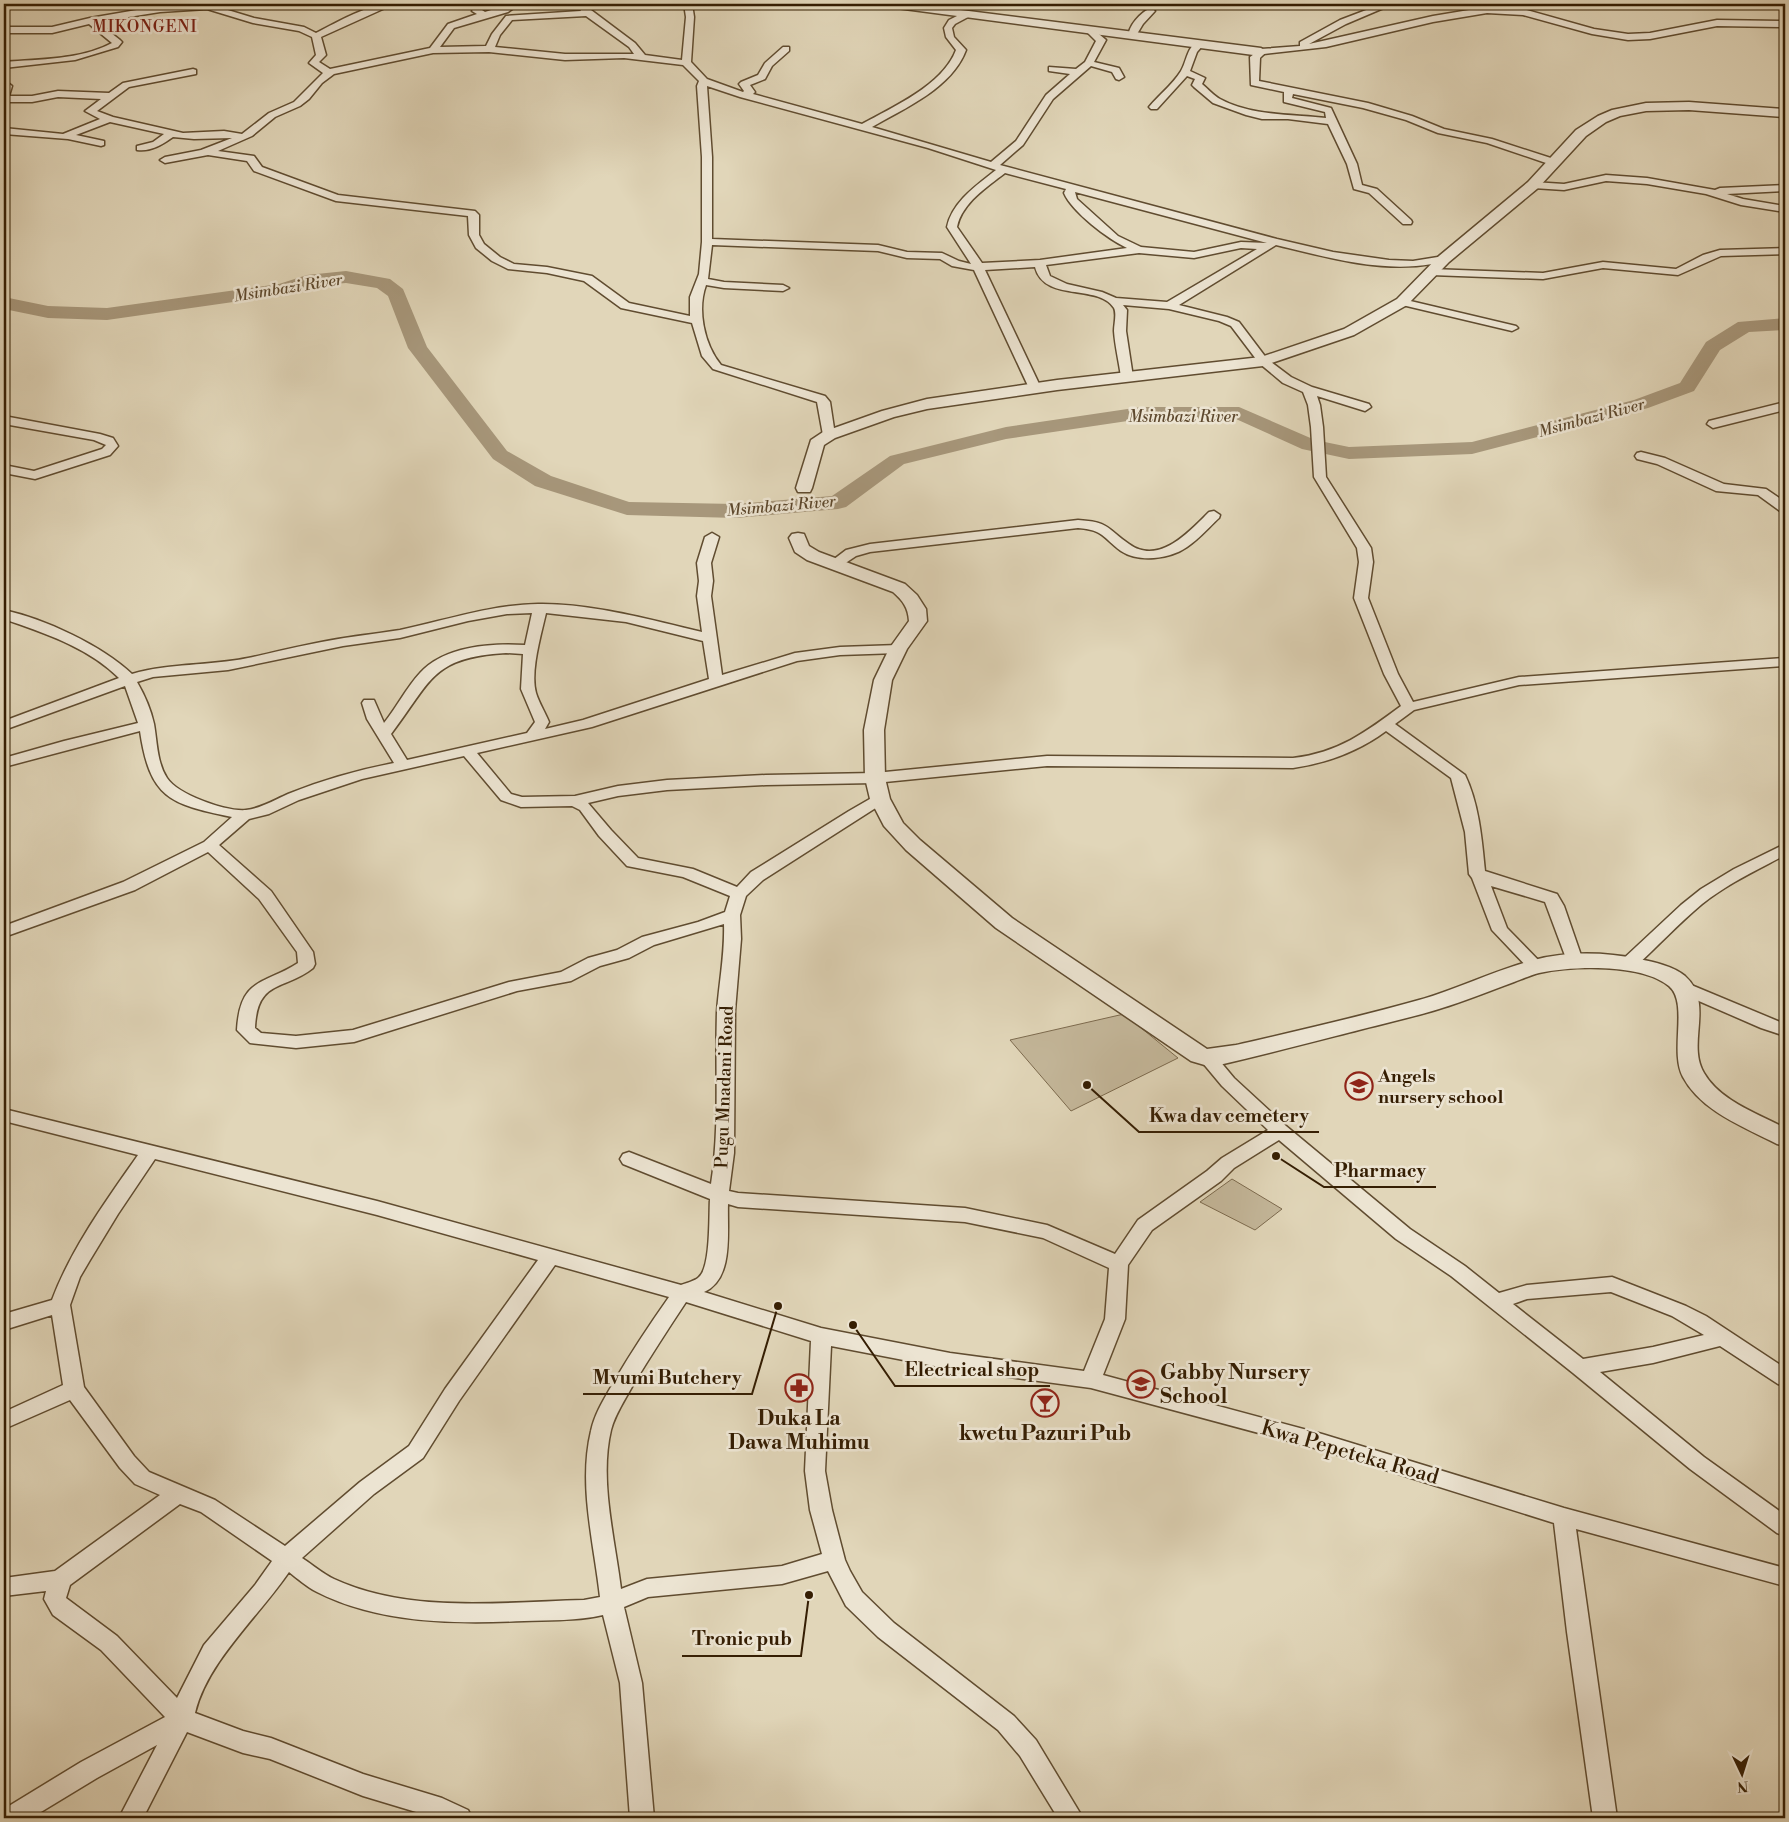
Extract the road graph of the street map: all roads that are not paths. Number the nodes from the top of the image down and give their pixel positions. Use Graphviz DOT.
graph roads {
  1 [pos="390,4"];
  2 [pos="419,4"];
  3 [pos="514,4"];
  4 [pos="581,4"];
  5 [pos="688,4"];
  6 [pos="895,4"];
  7 [pos="1389,4"];
  8 [pos="210,5"];
  9 [pos="1151,11"];
  10 [pos="588,13"];
  11 [pos="487,14"];
  12 [pos="967,14"];
  13 [pos="90,21"];
  14 [pos="1785,24"];
  15 [pos="4,30"];
  16 [pos="1090,32"];
  17 [pos="316,36"];
  18 [pos="1137,37"];
  19 [pos="1199,44"];
  20 [pos="489,49"];
  21 [pos="786,49"];
  22 [pos="433,50"];
  23 [pos="1266,51"];
  24 [pos="641,56"];
  25 [pos="686,63"];
  26 [pos="1089,63"];
  27 [pos="4,64"];
  28 [pos="1052,69"];
  29 [pos="193,72"];
  30 [pos="1077,72"];
  31 [pos="1185,72"];
  32 [pos="329,73"];
  33 [pos="1119,77"];
  34 [pos="704,81"];
  35 [pos="4,83"];
  36 [pos="1289,90"];
  37 [pos="743,95"];
  38 [pos="110,96"];
  39 [pos="4,98"];
  40 [pos="1154,107"];
  41 [pos="1785,113"];
  42 [pos="110,119"];
  43 [pos="1331,121"];
  44 [pos="864,127"];
  45 [pos="4,131"];
  46 [pos="171,134"];
  47 [pos="67,136"];
  48 [pos="242,137"];
  49 [pos="101,144"];
  50 [pos="142,148"];
  51 [pos="204,153"];
  52 [pos="165,160"];
  53 [pos="1553,162"];
  54 [pos="998,167"];
  55 [pos="1533,185"];
  56 [pos="1073,187"];
  57 [pos="1785,188"];
  58 [pos="1708,191"];
  59 [pos="1785,209"];
  60 [pos="1407,222"];
  61 [pos="1785,238"];
  62 [pos="708,242"];
  63 [pos="1273,244"];
  64 [pos="1139,250"];
  65 [pos="1785,250"];
  66 [pos="1771,251"];
  67 [pos="1444,259"];
  68 [pos="1040,263"];
  69 [pos="978,266"];
  70 [pos="1432,272"];
  71 [pos="702,281"];
  72 [pos="783,288"];
  73 [pos="1115,301"];
  74 [pos="1402,302"];
  75 [pos="1169,306"];
  76 [pos="697,321"];
  77 [pos="1512,328"];
  78 [pos="1263,361"];
  79 [pos="1128,377"];
  80 [pos="1035,388"];
  81 [pos="1308,390"];
  82 [pos="1784,407"];
  83 [pos="1365,408"];
  84 [pos="4,420"];
  85 [pos="1713,424"];
  86 [pos="830,435"];
  87 [pos="1641,456"];
  88 [pos="4,469"];
  89 [pos="804,488"];
  90 [pos="1785,508"];
  91 [pos="1214,516"];
  92 [pos="712,537"];
  93 [pos="798,538"];
  94 [pos="836,563"];
  95 [pos="540,608"];
  96 [pos="4,614"];
  97 [pos="709,638"];
  98 [pos="898,649"];
  99 [pos="532,650"];
  100 [pos="1785,662"];
  101 [pos="128,680"];
  102 [pos="716,681"];
  103 [pos="369,703"];
  104 [pos="1409,707"];
  105 [pos="1386,724"];
  106 [pos="147,725"];
  107 [pos="4,726"];
  108 [pos="383,734"];
  109 [pos="534,734"];
  110 [pos="468,751"];
  111 [pos="4,763"];
  112 [pos="402,764"];
  113 [pos="875,778"];
  114 [pos="880,800"];
  115 [pos="576,801"];
  116 [pos="244,815"];
  117 [pos="210,845"];
  118 [pos="1785,849"];
  119 [pos="1480,877"];
  120 [pos="739,894"];
  121 [pos="732,914"];
  122 [pos="4,932"];
  123 [pos="1576,962"];
  124 [pos="1628,964"];
  125 [pos="1536,966"];
  126 [pos="1684,988"];
  127 [pos="1785,1030"];
  128 [pos="1208,1058"];
  129 [pos="4,1115"];
  130 [pos="1280,1131"];
  131 [pos="1785,1138"];
  132 [pos="150,1152"];
  133 [pos="629,1159"];
  134 [pos="719,1195"];
  135 [pos="551,1256"];
  136 [pos="1119,1264"];
  137 [pos="682,1293"];
  138 [pos="1496,1301"];
  139 [pos="60,1305"];
  140 [pos="4,1322"];
  141 [pos="821,1336"];
  142 [pos="1723,1338"];
  143 [pos="1580,1367"];
  144 [pos="1785,1378"];
  145 [pos="1091,1380"];
  146 [pos="74,1389"];
  147 [pos="4,1421"];
  148 [pos="177,1494"];
  149 [pos="1564,1517"];
  150 [pos="1785,1527"];
  151 [pos="286,1559"];
  152 [pos="834,1560"];
  153 [pos="1785,1577"];
  154 [pos="60,1580"];
  155 [pos="4,1587"];
  156 [pos="611,1602"];
  157 [pos="182,1719"];
  158 [pos="10,1818"];
  159 [pos="131,1818"];
  160 [pos="460,1818"];
  161 [pos="642,1818"];
  162 [pos="1071,1818"];
  163 [pos="1605,1818"];
  1 -- 17 [label="street"];
  2 -- 11 [label="street"];
  3 -- 11 [label="street"];
  4 -- 10 [label="street"];
  5 -- 25 [label="street"];
  6 -- 12 [label="street"];
  7 -- 23 [label="street"];
  8 -- 13 [label="street"];
  8 -- 17 [label="street"];
  9 -- 18 [label="street"];
  10 -- 20 [label="street"];
  10 -- 24 [label="street"];
  11 -- 22 [label="street"];
  12 -- 16 [label="street"];
  12 -- 44 [label="street"];
  13 -- 15 [label="street"];
  13 -- 27 [label="street"];
  14 -- 23 [label="street"];
  16 -- 18 [label="street"];
  16 -- 26 [label="street"];
  17 -- 32 [label="street"];
  18 -- 19 [label="street"];
  19 -- 23 [label="street"];
  19 -- 31 [label="street"];
  20 -- 22 [label="street"];
  20 -- 24 [label="street"];
  21 -- 37 [label="street"];
  22 -- 32 [label="street"];
  23 -- 36 [label="street"];
  24 -- 25 [label="street"];
  25 -- 34 [label="street"];
  26 -- 30 [label="street"];
  26 -- 33 [label="street"];
  28 -- 30 [label="street"];
  29 -- 38 [label="street"];
  30 -- 54 [label="street"];
  31 -- 40 [label="street"];
  31 -- 43 [label="street"];
  32 -- 48 [label="street"];
  34 -- 37 [label="street"];
  34 -- 62 [label="street"];
  35 -- 39 [label="street"];
  36 -- 43 [label="street"];
  36 -- 53 [label="street"];
  37 -- 44 [label="street"];
  38 -- 39 [label="street"];
  38 -- 42 [label="street"];
  41 -- 53 [label="street"];
  42 -- 46 [label="street"];
  42 -- 47 [label="street"];
  43 -- 60 [label="street"];
  44 -- 54 [label="street"];
  45 -- 47 [label="street"];
  46 -- 48 [label="street"];
  46 -- 50 [label="street"];
  47 -- 49 [label="street"];
  48 -- 51 [label="street"];
  51 -- 52 [label="street"];
  51 -- 76 [label="street"];
  53 -- 55 [label="street"];
  54 -- 56 [label="street"];
  54 -- 69 [label="street"];
  55 -- 58 [label="street"];
  55 -- 67 [label="street"];
  56 -- 63 [label="street"];
  56 -- 64 [label="street"];
  57 -- 58 [label="street"];
  58 -- 59 [label="street"];
  61 -- 66 [label="street"];
  62 -- 69 [label="street"];
  62 -- 71 [label="street"];
  63 -- 64 [label="street"];
  63 -- 67 [label="street"];
  63 -- 75 [label="street"];
  64 -- 68 [label="street"];
  65 -- 66 [label="street"];
  66 -- 70 [label="street"];
  67 -- 70 [label="street"];
  68 -- 69 [label="street"];
  68 -- 73 [label="street"];
  69 -- 80 [label="street"];
  70 -- 74 [label="street"];
  71 -- 72 [label="street"];
  71 -- 76 [label="street"];
  73 -- 75 [label="street"];
  73 -- 79 [label="street"];
  74 -- 77 [label="street"];
  74 -- 78 [label="street"];
  75 -- 78 [label="street"];
  76 -- 86 [label="street"];
  78 -- 79 [label="street"];
  78 -- 81 [label="street"];
  79 -- 80 [label="street"];
  80 -- 86 [label="street"];
  81 -- 83 [label="street"];
  81 -- 104 [label="street"];
  82 -- 85 [label="street"];
  84 -- 88 [label="street"];
  86 -- 89 [label="street"];
  87 -- 90 [label="street"];
  91 -- 94 [label="street"];
  92 -- 97 [label="street"];
  93 -- 94 [label="street"];
  94 -- 98 [label="street"];
  95 -- 97 [label="street"];
  95 -- 99 [label="street"];
  95 -- 101 [label="street"];
  96 -- 101 [label="street"];
  97 -- 102 [label="street"];
  98 -- 102 [label="street"];
  98 -- 113 [label="street"];
  99 -- 108 [label="street"];
  99 -- 109 [label="street"];
  100 -- 104 [label="street"];
  101 -- 106 [label="street"];
  101 -- 107 [label="street"];
  102 -- 109 [label="street"];
  103 -- 108 [label="street"];
  104 -- 105 [label="street"];
  105 -- 113 [label="street"];
  105 -- 119 [label="street"];
  106 -- 111 [label="street"];
  106 -- 116 [label="street"];
  108 -- 112 [label="street"];
  109 -- 110 [label="street"];
  110 -- 112 [label="street"];
  110 -- 115 [label="street"];
  112 -- 116 [label="street"];
  113 -- 114 [label="street"];
  113 -- 115 [label="street"];
  114 -- 120 [label="street, Pugu Mnadani Road"];
  114 -- 128 [label="street"];
  115 -- 120 [label="street"];
  116 -- 117 [label="street"];
  117 -- 121 [label="street"];
  117 -- 122 [label="street"];
  118 -- 124 [label="street"];
  119 -- 123 [label="street"];
  119 -- 125 [label="street"];
  120 -- 121 [label="street, Pugu Mnadani Road"];
  121 -- 134 [label="street, Pugu Mnadani Road"];
  123 -- 124 [label="street"];
  123 -- 125 [label="street"];
  124 -- 126 [label="street"];
  125 -- 128 [label="street"];
  126 -- 127 [label="street"];
  126 -- 131 [label="street"];
  128 -- 130 [label="street"];
  129 -- 132 [label="street, Kwa Pepeteka Road"];
  130 -- 136 [label="street"];
  130 -- 138 [label="street"];
  132 -- 135 [label="street, Kwa Pepeteka Road"];
  132 -- 139 [label="street"];
  133 -- 134 [label="street"];
  134 -- 136 [label="street"];
  134 -- 137 [label="street, Pugu Mnadani Road"];
  135 -- 137 [label="street, Kwa Pepeteka Road"];
  135 -- 151 [label="street"];
  136 -- 145 [label="street"];
  137 -- 141 [label="street, Kwa Pepeteka Road"];
  137 -- 156 [label="street"];
  138 -- 142 [label="street"];
  138 -- 143 [label="street"];
  139 -- 140 [label="street"];
  139 -- 146 [label="street"];
  141 -- 145 [label="street, Kwa Pepeteka Road"];
  141 -- 152 [label="street"];
  142 -- 143 [label="street"];
  142 -- 144 [label="street"];
  143 -- 150 [label="street"];
  145 -- 149 [label="street, Kwa Pepeteka Road"];
  146 -- 147 [label="street"];
  146 -- 148 [label="street"];
  148 -- 151 [label="street"];
  148 -- 154 [label="street"];
  149 -- 153 [label="street, Kwa Pepeteka Road"];
  149 -- 163 [label="street"];
  151 -- 156 [label="street"];
  151 -- 157 [label="street"];
  152 -- 156 [label="street"];
  152 -- 162 [label="street"];
  154 -- 155 [label="street"];
  154 -- 157 [label="street"];
  156 -- 161 [label="street"];
  157 -- 158 [label="street"];
  157 -- 159 [label="street"];
  157 -- 160 [label="street"];
}
